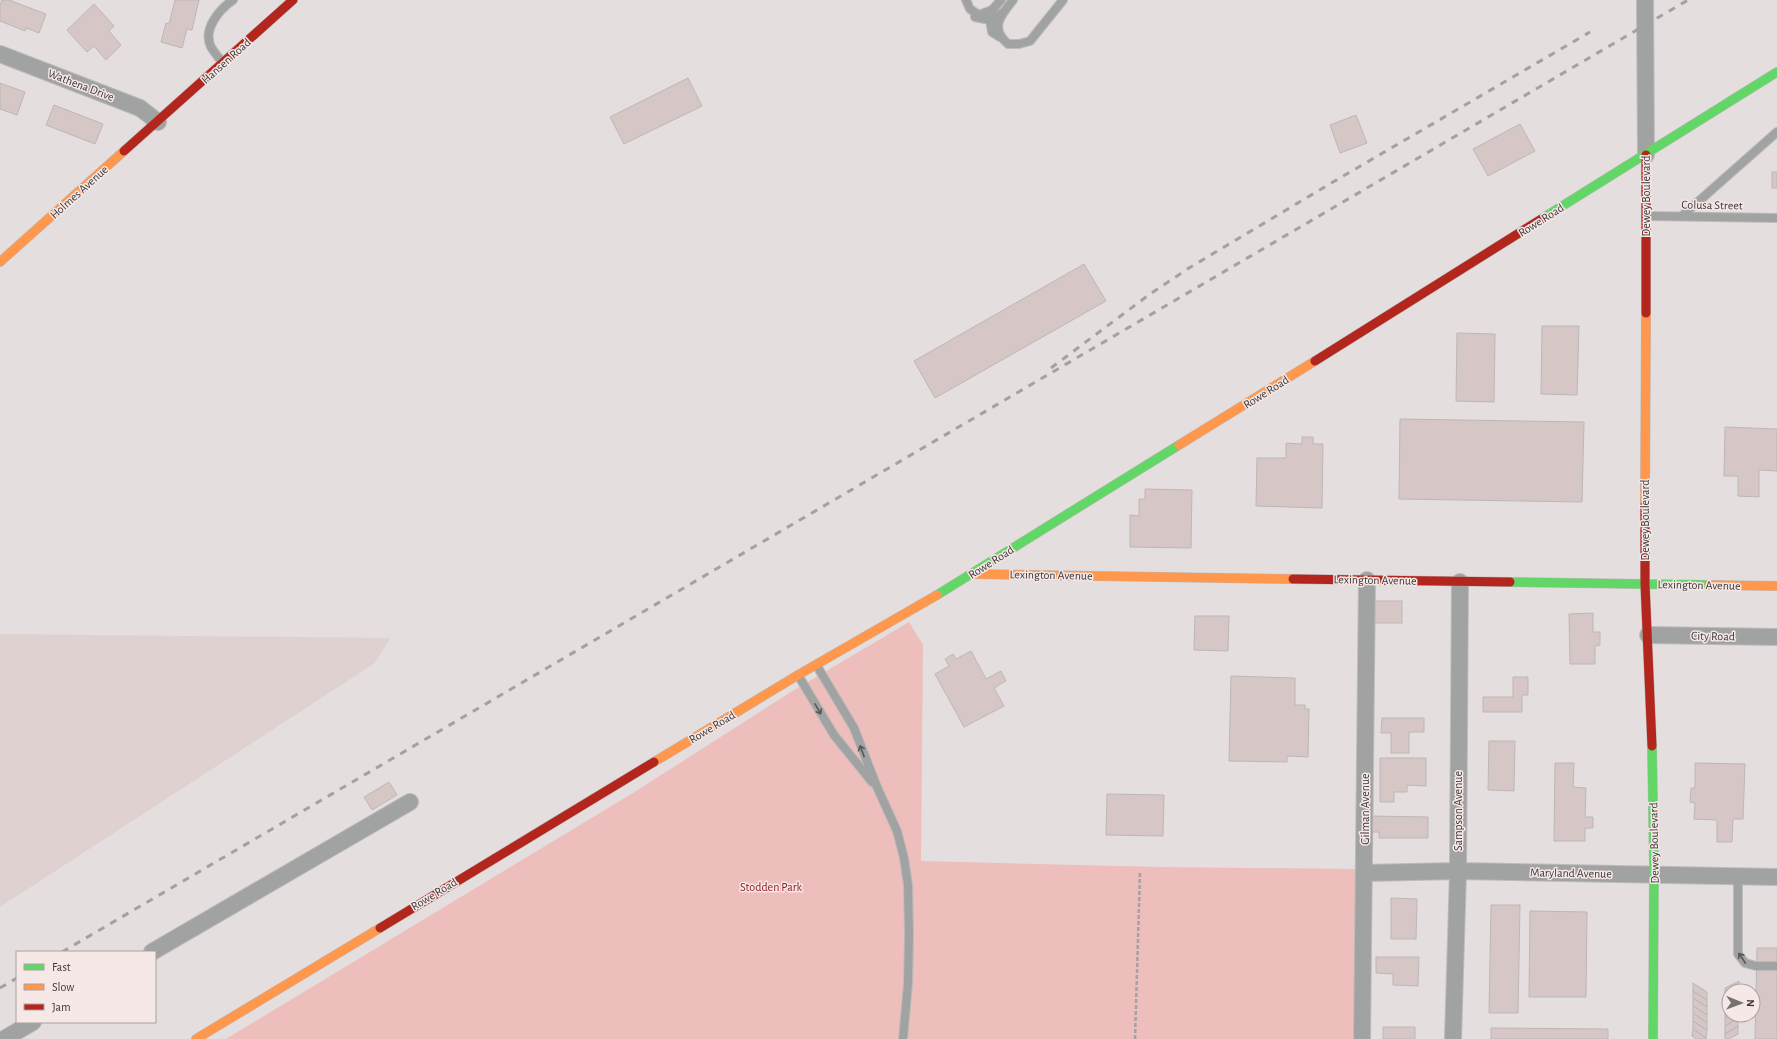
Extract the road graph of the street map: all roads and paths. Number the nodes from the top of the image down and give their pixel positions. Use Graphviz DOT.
graph roads {
  1 [pos="233,0"];
  2 [pos="966,0"];
  3 [pos="1001,0"];
  4 [pos="1013,0"];
  5 [pos="1063,0"];
  6 [pos="1645,0"];
  7 [pos="291,1"];
  8 [pos="970,9"];
  9 [pos="992,10"];
  10 [pos="1002,13"];
  11 [pos="990,20"];
  12 [pos="1000,37"];
  13 [pos="0,54"];
  14 [pos="223,63"];
  15 [pos="1777,72"];
  16 [pos="158,122"];
  17 [pos="1777,132"];
  18 [pos="1646,155"];
  19 [pos="1647,216"];
  20 [pos="1682,216"];
  21 [pos="1777,218"];
  22 [pos="0,262"];
  23 [pos="973,574"];
  24 [pos="1367,580"];
  25 [pos="1460,582"];
  26 [pos="1645,584"];
  27 [pos="1777,586"];
  28 [pos="1648,635"];
  29 [pos="1777,637"];
  30 [pos="816,665"];
  31 [pos="798,675"];
  32 [pos="876,787"];
  33 [pos="410,802"];
  34 [pos="1140,872"];
  35 [pos="1365,872"];
  36 [pos="1458,872"];
  37 [pos="1655,874"];
  38 [pos="1738,876"];
  39 [pos="1777,877"];
  40 [pos="154,951"];
  41 [pos="1777,966"];
  42 [pos="31,1023"];
  43 [pos="4,1039"];
  44 [pos="196,1039"];
  45 [pos="903,1039"];
  46 [pos="1136,1039"];
  47 [pos="1362,1039"];
  48 [pos="1453,1039"];
  49 [pos="1653,1039"];
  1 -- 14 [label="lane"];
  2 -- 8 [label="lane"];
  3 -- 9 [label="lane"];
  4 -- 10 [label="lane"];
  5 -- 12 [label="lane"];
  6 -- 18 [label="street, Dewey Boulevard"];
  7 -- 14 [label="street, Hansen Road"];
  8 -- 9 [label="lane"];
  8 -- 11 [label="lane"];
  9 -- 11 [label="lane"];
  10 -- 11 [label="lane"];
  10 -- 12 [label="lane"];
  11 -- 12 [label="lane"];
  13 -- 16 [label="street, Wathena Drive"];
  14 -- 16 [label="street, Hansen Road"];
  15 -- 18 [label="street, Rowe Road"];
  16 -- 22 [label="street, Holmes Avenue"];
  17 -- 20 [label="lane"];
  18 -- 19 [label="street, Dewey Boulevard"];
  18 -- 23 [label="street, Rowe Road"];
  19 -- 20 [label="lane, Colusa Street"];
  19 -- 26 [label="street, Dewey Boulevard"];
  20 -- 21 [label="lane, Colusa Street"];
  23 -- 24 [label="street, Lexington Avenue"];
  23 -- 30 [label="street, Rowe Road"];
  24 -- 25 [label="street, Lexington Avenue"];
  24 -- 35 [label="street, Gilman Avenue"];
  25 -- 26 [label="street, Lexington Avenue"];
  25 -- 36 [label="street, Sampson Avenue"];
  26 -- 27 [label="street, Lexington Avenue"];
  26 -- 28 [label="street, Dewey Boulevard"];
  28 -- 29 [label="street, City Road"];
  28 -- 37 [label="street, Dewey Boulevard"];
  30 -- 31 [label="street, Rowe Road"];
  32 -- 30 [label="lane, one-way"];
  31 -- 32 [label="lane, one-way"];
  31 -- 44 [label="street, Rowe Road"];
  32 -- 45 [label="lane"];
  33 -- 40 [label="street"];
  34 -- 46 [label="path"];
  35 -- 36 [label="street, Maryland Avenue"];
  35 -- 47 [label="street, Gilman Avenue"];
  36 -- 37 [label="street, Maryland Avenue"];
  36 -- 48 [label="street, Sampson Avenue"];
  37 -- 38 [label="street, Maryland Avenue"];
  37 -- 49 [label="street, Dewey Boulevard"];
  38 -- 39 [label="street, Maryland Avenue"];
  41 -- 38 [label="lane, one-way"];
  42 -- 43 [label="street"];
}
